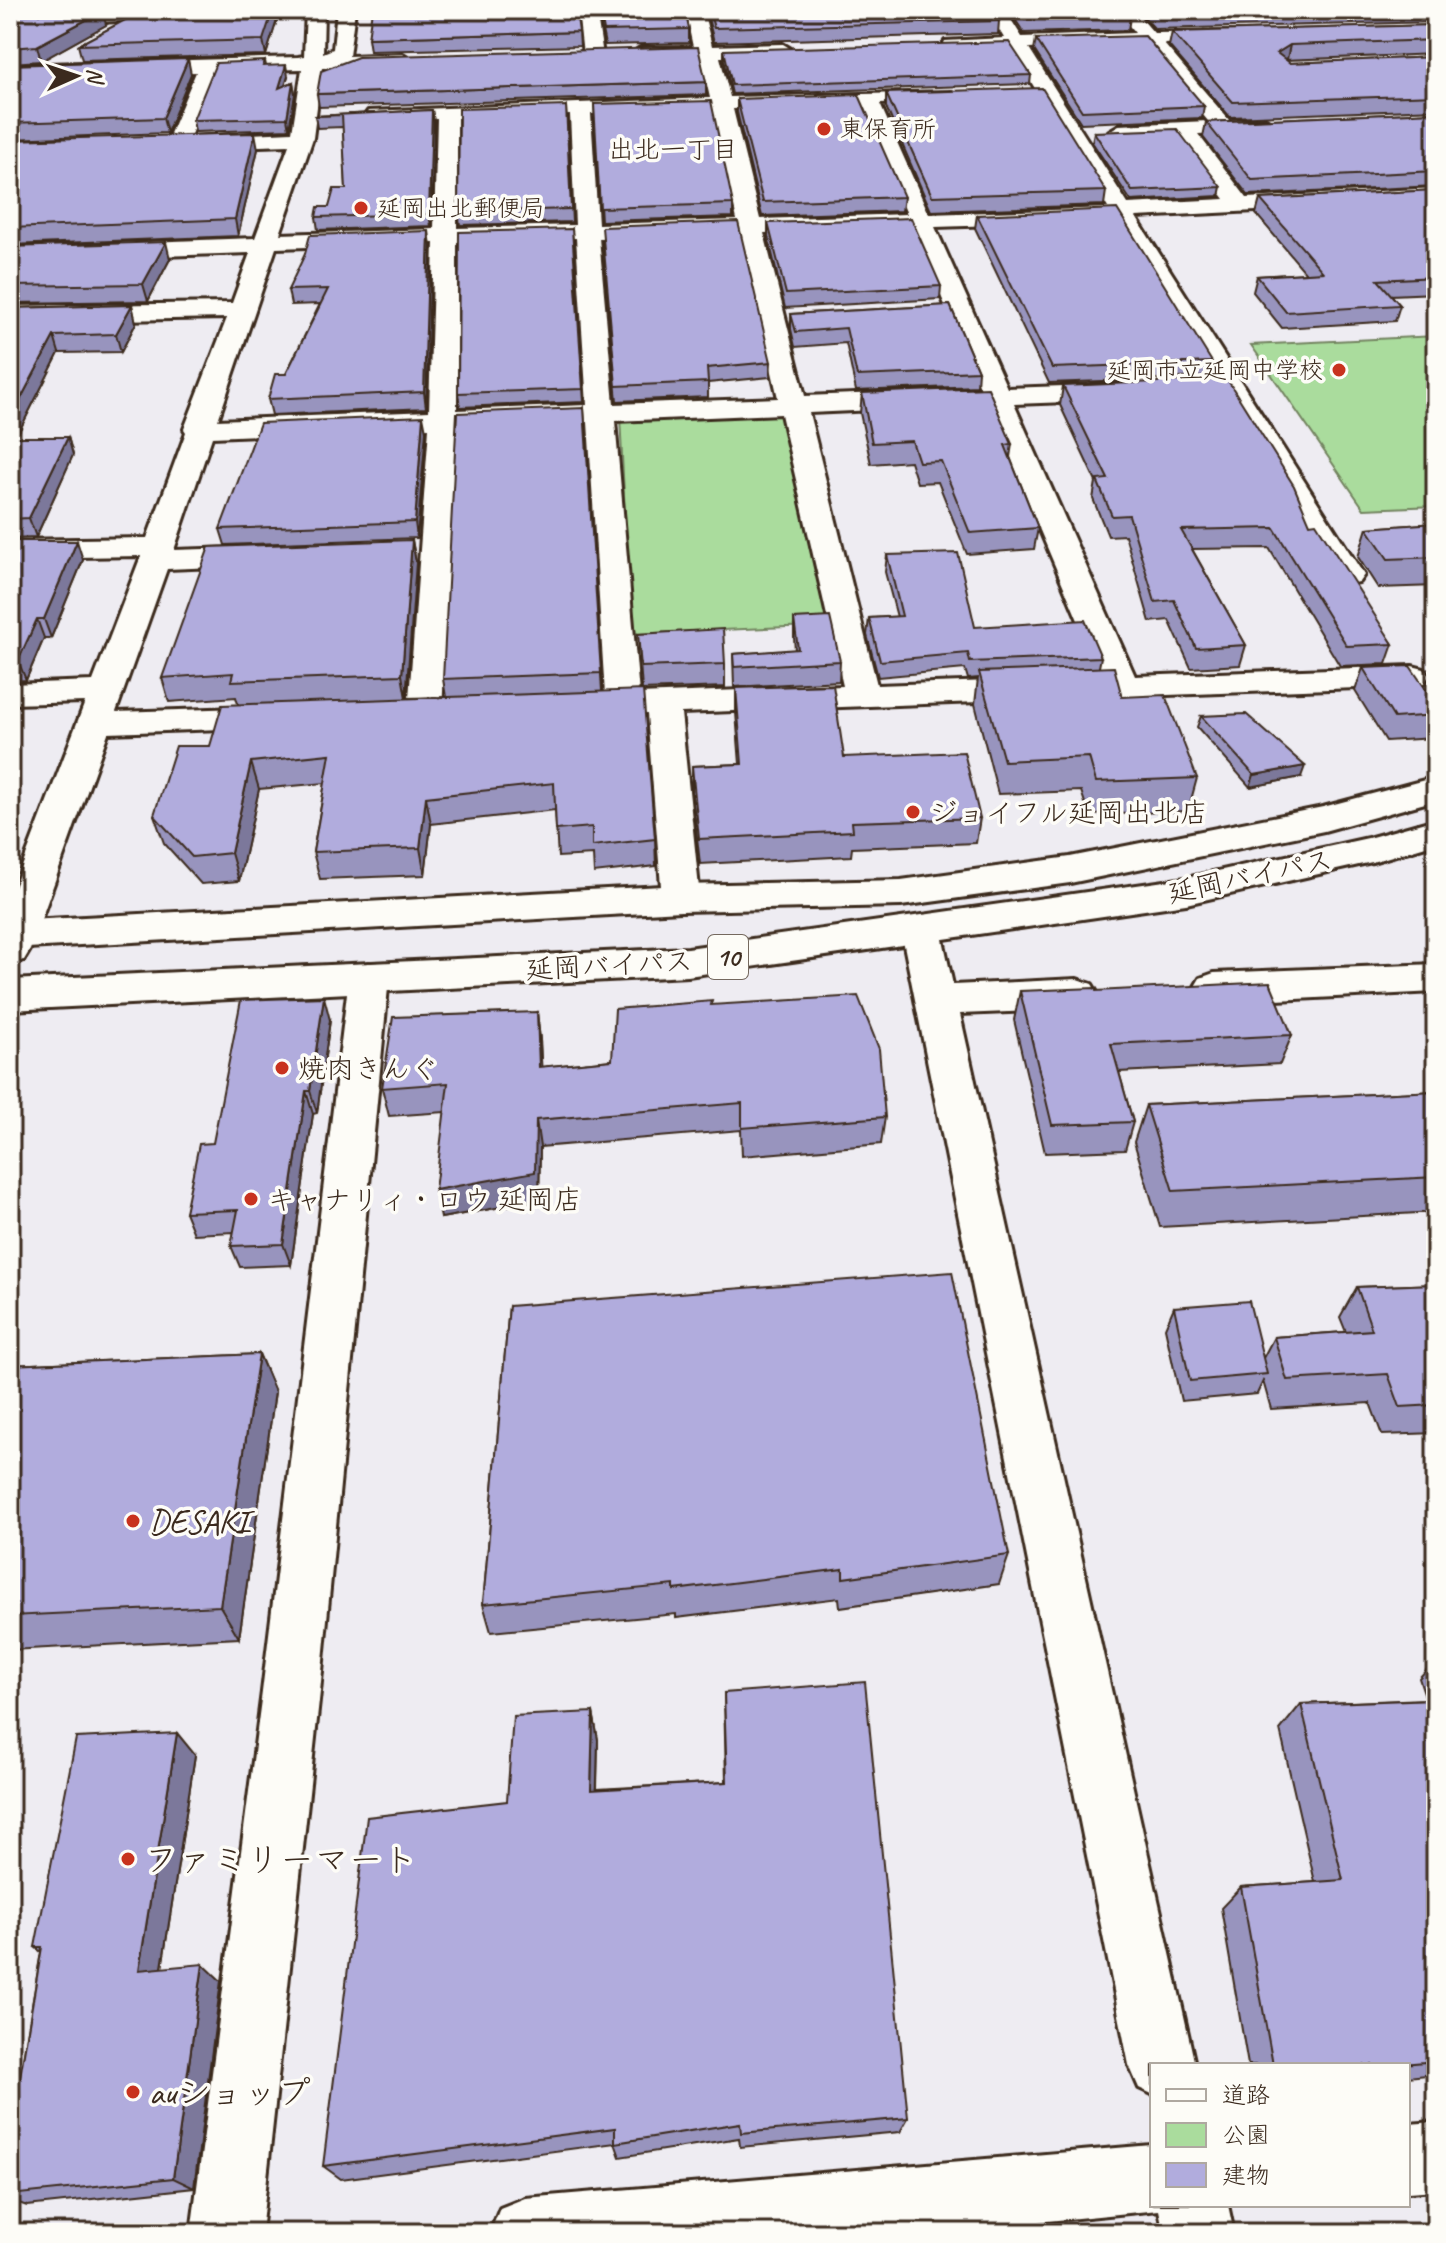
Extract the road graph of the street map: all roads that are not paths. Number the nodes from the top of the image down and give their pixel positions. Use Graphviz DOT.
graph roads {
  1 [pos="315,10"];
  2 [pos="587,10"];
  3 [pos="694,10"];
  4 [pos="996,10"];
  5 [pos="1125,10"];
  6 [pos="351,12"];
  7 [pos="142,13"];
  8 [pos="19,16"];
  9 [pos="111,34"];
  10 [pos="1258,36"];
  11 [pos="1150,39"];
  12 [pos="1018,43"];
  13 [pos="284,44"];
  14 [pos="930,46"];
  15 [pos="83,48"];
  16 [pos="313,49"];
  17 [pos="804,49"];
  18 [pos="709,52"];
  19 [pos="424,60"];
  20 [pos="208,66"];
  21 [pos="42,70"];
  22 [pos="10,71"];
  23 [pos="10,87"];
  24 [pos="1048,93"];
  25 [pos="1018,94"];
  26 [pos="958,96"];
  27 [pos="868,99"];
  28 [pos="719,103"];
  29 [pos="580,108"];
  30 [pos="447,113"];
  31 [pos="353,115"];
  32 [pos="310,124"];
  33 [pos="1288,124"];
  34 [pos="1224,127"];
  35 [pos="1183,129"];
  36 [pos="1072,133"];
  37 [pos="1436,195"];
  38 [pos="1241,205"];
  39 [pos="1121,213"];
  40 [pos="921,221"];
  41 [pos="749,227"];
  42 [pos="587,231"];
  43 [pos="447,235"];
  44 [pos="267,243"];
  45 [pos="22,254"];
  46 [pos="18,279"];
  47 [pos="958,309"];
  48 [pos="242,310"];
  49 [pos="927,311"];
  50 [pos="10,314"];
  51 [pos="802,317"];
  52 [pos="771,319"];
  53 [pos="1231,387"];
  54 [pos="1200,388"];
  55 [pos="1153,390"];
  56 [pos="996,398"];
  57 [pos="792,406"];
  58 [pos="602,413"];
  59 [pos="443,420"];
  60 [pos="198,429"];
  61 [pos="10,549"];
  62 [pos="435,550"];
  63 [pos="404,551"];
  64 [pos="157,554"];
  65 [pos="295,555"];
  66 [pos="1362,597"];
  67 [pos="1412,675"];
  68 [pos="1123,686"];
  69 [pos="107,691"];
  70 [pos="10,694"];
  71 [pos="862,695"];
  72 [pos="663,702"];
  73 [pos="623,704"];
  74 [pos="547,707"];
  75 [pos="425,712"];
  76 [pos="315,715"];
  77 [pos="95,723"];
  78 [pos="1436,788"];
  79 [pos="1436,831"];
  80 [pos="681,898"];
  81 [pos="921,930"];
  82 [pos="12,940"];
  83 [pos="369,977"];
  84 [pos="1436,978"];
  85 [pos="1170,990"];
  86 [pos="1108,992"];
  87 [pos="10,995"];
  88 [pos="936,1000"];
  89 [pos="1162,2063"];
  90 [pos="1436,2156"];
  91 [pos="1410,2158"];
  92 [pos="1150,2179"];
  93 [pos="1193,2207"];
  94 [pos="226,2233"];
  95 [pos="525,2233"];
  96 [pos="1199,2233"];
  1 -- 16 [label="main road"];
  2 -- 18 [label="main road"];
  3 -- 18 [label="main road"];
  4 -- 12 [label="main road"];
  5 -- 11 [label="main road"];
  6 -- 16 [label="main road"];
  7 -- 8 [label="main road"];
  7 -- 9 [label="main road"];
  10 -- 11 [label="main road"];
  11 -- 12 [label="main road"];
  11 -- 34 [label="main road"];
  12 -- 14 [label="main road"];
  12 -- 24 [label="main road"];
  13 -- 16 [label="main road"];
  15 -- 21 [label="main road"];
  16 -- 19 [label="main road"];
  16 -- 20 [label="main road"];
  16 -- 32 [label="main road"];
  17 -- 18 [label="main road"];
  18 -- 28 [label="main road"];
  20 -- 21 [label="main road"];
  20 -- 32 [label="main road"];
  21 -- 22 [label="main road"];
  21 -- 23 [label="main road"];
  24 -- 25 [label="main road"];
  24 -- 36 [label="main road"];
  26 -- 27 [label="main road"];
  27 -- 28 [label="main road"];
  27 -- 40 [label="main road"];
  28 -- 29 [label="main road"];
  28 -- 41 [label="main road"];
  29 -- 30 [label="main road"];
  29 -- 42 [label="main road"];
  30 -- 31 [label="main road"];
  30 -- 43 [label="main road"];
  32 -- 44 [label="main road"];
  33 -- 34 [label="main road"];
  34 -- 35 [label="main road"];
  35 -- 36 [label="main road"];
  35 -- 38 [label="main road"];
  36 -- 39 [label="main road"];
  37 -- 38 [label="main road"];
  38 -- 39 [label="main road"];
  39 -- 40 [label="main road"];
  39 -- 53 [label="main road"];
  40 -- 41 [label="main road"];
  40 -- 47 [label="main road"];
  41 -- 42 [label="main road"];
  41 -- 52 [label="main road"];
  42 -- 43 [label="main road"];
  42 -- 58 [label="main road"];
  43 -- 44 [label="main road"];
  43 -- 59 [label="main road"];
  44 -- 45 [label="main road"];
  44 -- 48 [label="main road"];
  45 -- 46 [label="main road"];
  47 -- 49 [label="main road"];
  47 -- 56 [label="main road"];
  48 -- 50 [label="main road"];
  48 -- 60 [label="main road"];
  51 -- 52 [label="main road"];
  52 -- 57 [label="main road"];
  53 -- 54 [label="main road"];
  53 -- 66 [label="main road"];
  55 -- 56 [label="main road"];
  56 -- 57 [label="main road"];
  56 -- 68 [label="main road"];
  57 -- 58 [label="main road"];
  57 -- 71 [label="main road"];
  58 -- 59 [label="main road"];
  58 -- 73 [label="main road"];
  59 -- 60 [label="main road"];
  59 -- 62 [label="main road"];
  60 -- 64 [label="main road"];
  61 -- 64 [label="main road"];
  62 -- 63 [label="main road"];
  62 -- 75 [label="main road"];
  64 -- 65 [label="main road"];
  64 -- 69 [label="main road"];
  67 -- 68 [label="main road"];
  68 -- 71 [label="main road"];
  69 -- 70 [label="main road"];
  69 -- 77 [label="main road"];
  71 -- 72 [label="main road"];
  72 -- 73 [label="main road"];
  72 -- 80 [label="main road"];
  73 -- 74 [label="main road"];
  76 -- 77 [label="main road"];
  77 -- 82 [label="main road"];
  78 -- 80 [label="main road, 延岡バイパス / 10"];
  79 -- 81 [label="main road, 延岡バイパス / 10"];
  80 -- 82 [label="main road, 延岡バイパス / 10"];
  81 -- 83 [label="main road, 延岡バイパス / 10"];
  81 -- 88 [label="main road"];
  83 -- 87 [label="main road, 延岡バイパス / 10"];
  83 -- 94 [label="main road"];
  84 -- 85 [label="main road"];
  86 -- 88 [label="main road"];
  88 -- 89 [label="main road"];
  90 -- 91 [label="main road"];
  92 -- 95 [label="main road"];
  93 -- 96 [label="main road"];
}
